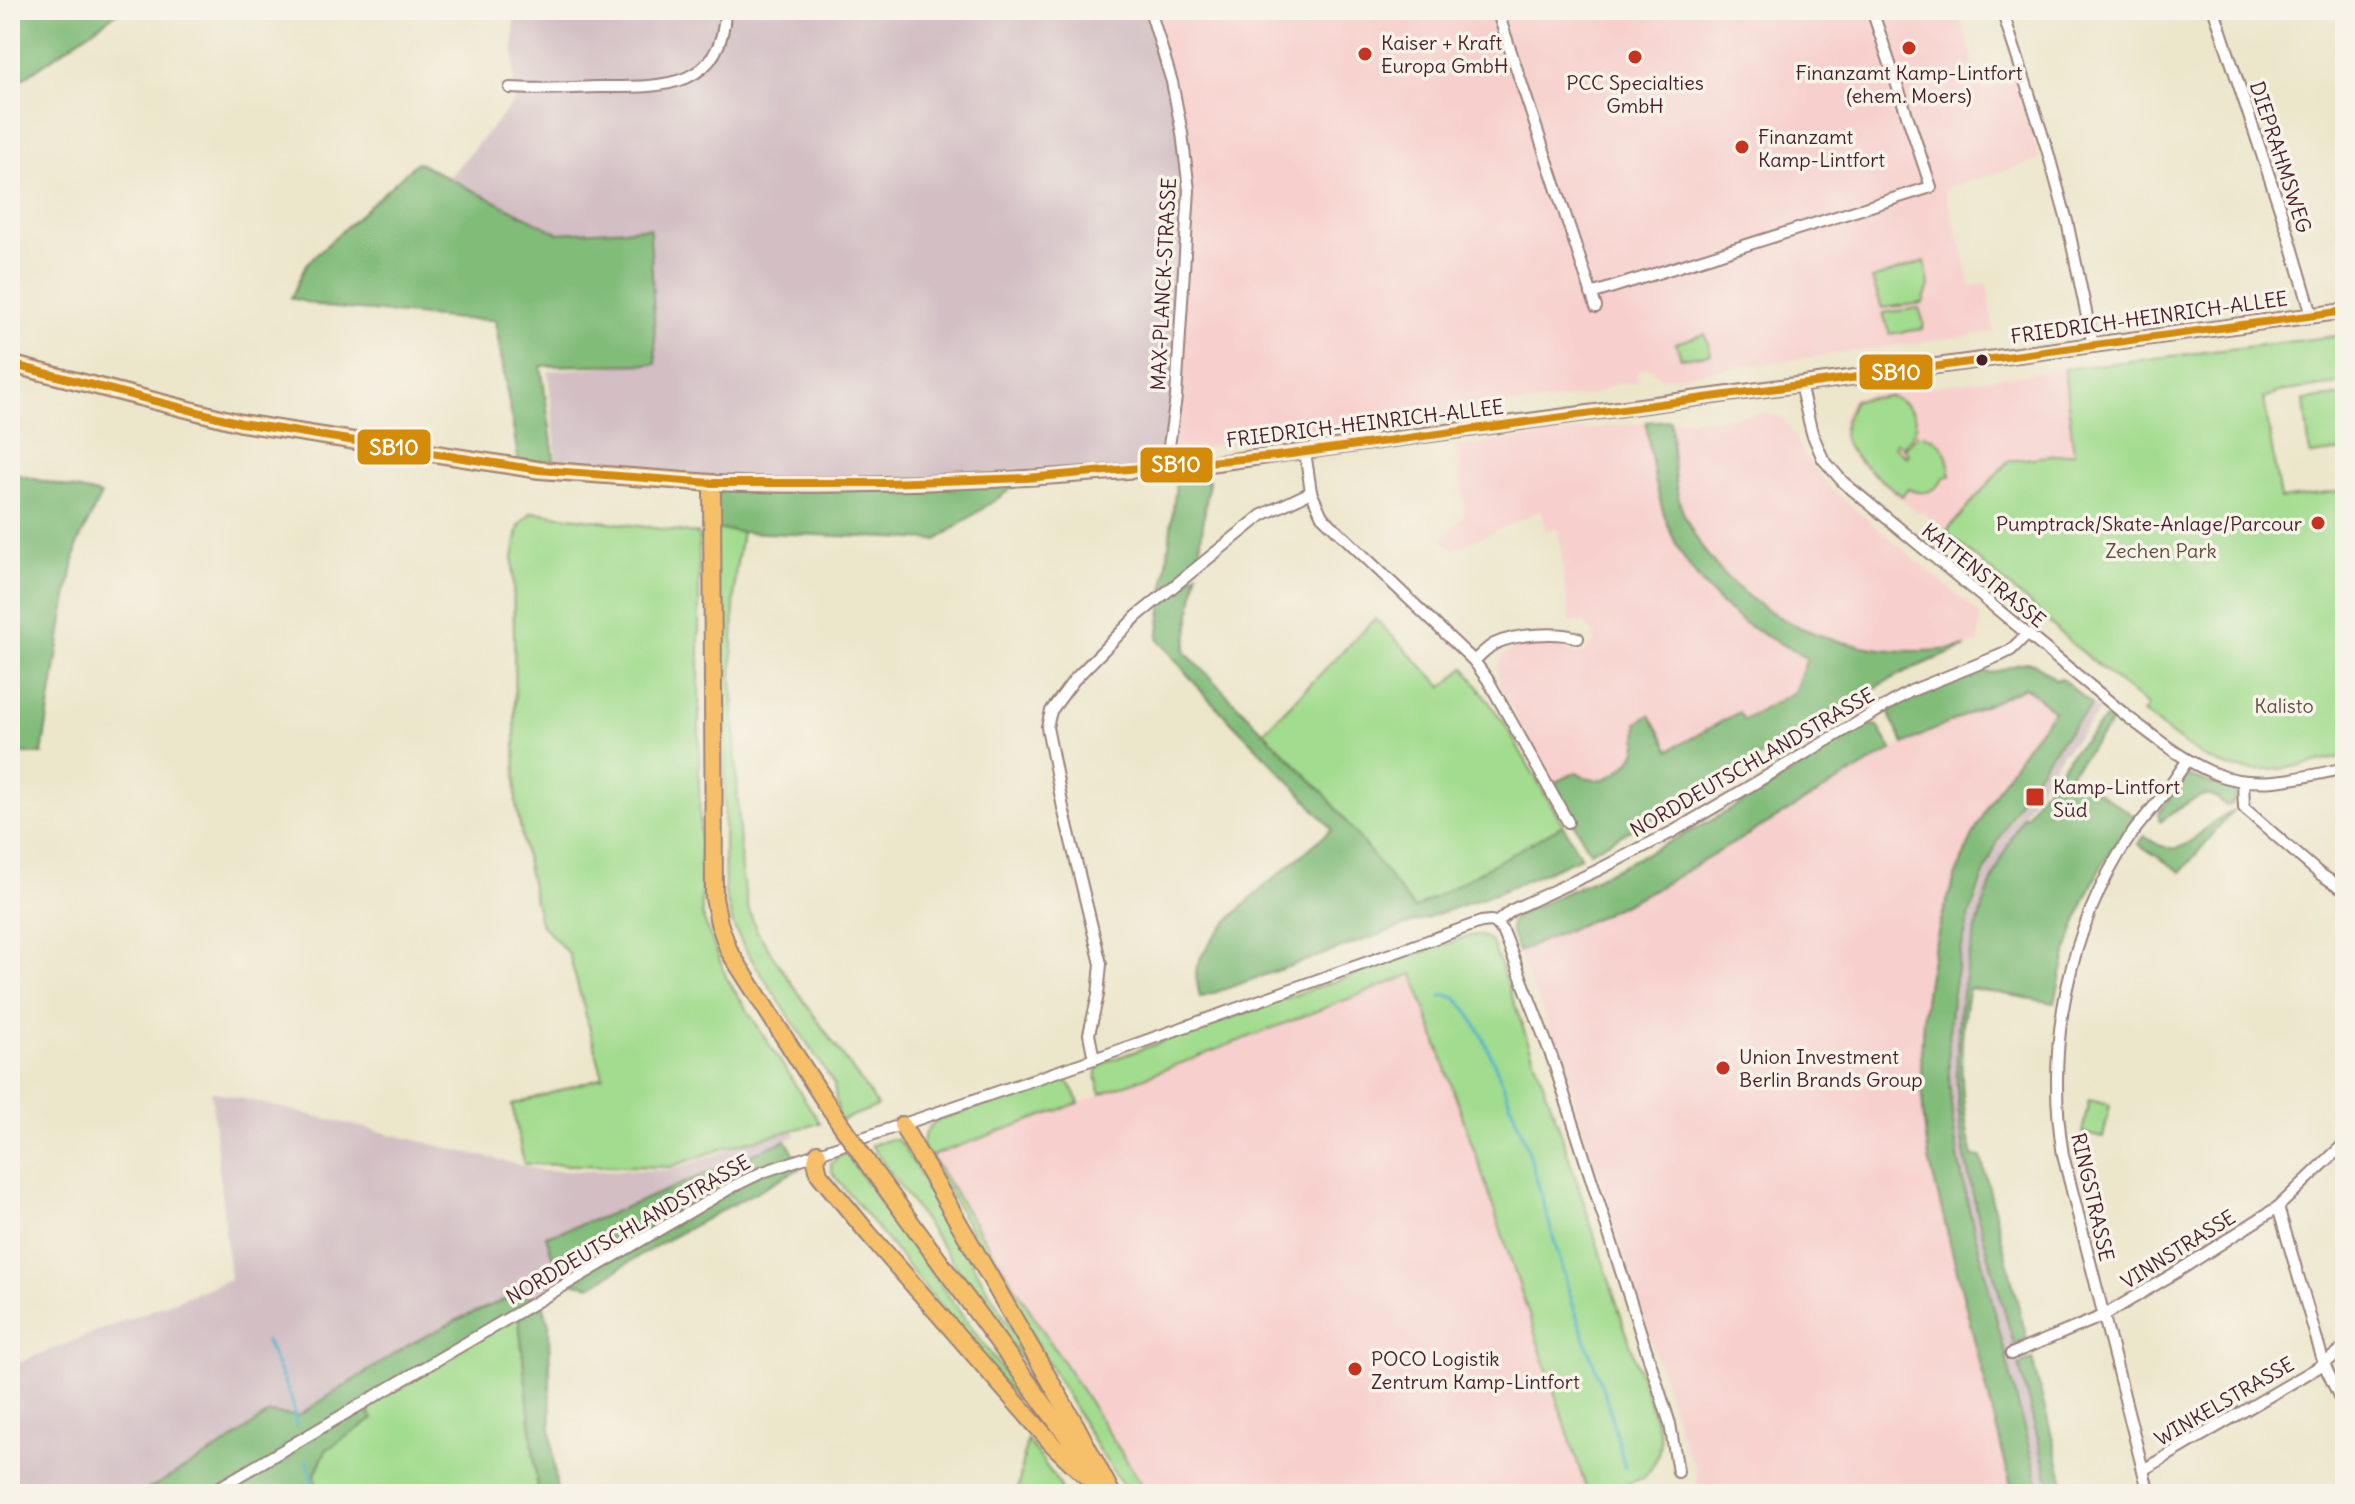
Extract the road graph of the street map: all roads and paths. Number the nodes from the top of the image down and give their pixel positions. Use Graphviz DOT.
graph roads {
  1 [pos="725,10"];
  2 [pos="1150,10"];
  3 [pos="1497,10"];
  4 [pos="1872,10"];
  5 [pos="2002,10"];
  6 [pos="2214,10"];
  7 [pos="510,88"];
  8 [pos="1591,294"];
  9 [pos="1596,307"];
  10 [pos="2345,311"];
  11 [pos="2312,315"];
  12 [pos="2093,345"];
  13 [pos="10,364"];
  14 [pos="1800,385"];
  15 [pos="1305,452"];
  16 [pos="1166,467"];
  17 [pos="712,483"];
  18 [pos="1311,492"];
  19 [pos="2027,634"];
  20 [pos="1578,638"];
  21 [pos="1474,661"];
  22 [pos="2188,760"];
  23 [pos="2345,768"];
  24 [pos="2243,781"];
  25 [pos="1568,822"];
  26 [pos="2345,890"];
  27 [pos="1496,923"];
  28 [pos="1094,1059"];
  29 [pos="902,1125"];
  30 [pos="2345,1143"];
  31 [pos="818,1153"];
  32 [pos="2278,1207"];
  33 [pos="2103,1316"];
  34 [pos="2345,1347"];
  35 [pos="2011,1354"];
  36 [pos="2324,1364"];
  37 [pos="2345,1409"];
  38 [pos="2143,1470"];
  39 [pos="1678,1472"];
  40 [pos="208,1494"];
  41 [pos="1109,1494"];
  42 [pos="2149,1494"];
  1 -- 7 [label="street"];
  2 -- 16 [label="street, MAX-PLANCK-STRASSE"];
  3 -- 8 [label="street"];
  4 -- 8 [label="street"];
  5 -- 12 [label="street"];
  6 -- 11 [label="street, DIEPRAHMSWEG"];
  8 -- 9 [label="street"];
  10 -- 11 [label="main road, FRIEDRICH-HEINRICH-ALLEE"];
  11 -- 12 [label="main road, FRIEDRICH-HEINRICH-ALLEE"];
  12 -- 14 [label="main road, FRIEDRICH-HEINRICH-ALLEE"];
  13 -- 17 [label="main road, FRIEDRICH-HEINRICH-ALLEE"];
  14 -- 15 [label="main road, FRIEDRICH-HEINRICH-ALLEE"];
  14 -- 19 [label="street, KATTENSTRASSE"];
  15 -- 16 [label="main road, FRIEDRICH-HEINRICH-ALLEE"];
  15 -- 18 [label="street"];
  16 -- 17 [label="main road, FRIEDRICH-HEINRICH-ALLEE"];
  17 -- 41 [label="main road, bridge"];
  18 -- 21 [label="street"];
  18 -- 28 [label="street"];
  19 -- 22 [label="street, KATTENSTRASSE"];
  19 -- 27 [label="street, NORDDEUTSCHLANDSTRASSE"];
  20 -- 21 [label="street"];
  21 -- 25 [label="street"];
  22 -- 24 [label="street"];
  22 -- 33 [label="street, RINGSTRASSE"];
  23 -- 24 [label="street"];
  24 -- 26 [label="street"];
  27 -- 28 [label="street, NORDDEUTSCHLANDSTRASSE"];
  27 -- 39 [label="street"];
  28 -- 29 [label="street, NORDDEUTSCHLANDSTRASSE"];
  29 -- 31 [label="street, NORDDEUTSCHLANDSTRASSE"];
  29 -- 41 [label="main road"];
  30 -- 32 [label="street, VINNSTRASSE"];
  31 -- 40 [label="street, NORDDEUTSCHLANDSTRASSE"];
  31 -- 41 [label="main road"];
  32 -- 33 [label="street, VINNSTRASSE"];
  32 -- 36 [label="street"];
  33 -- 35 [label="street, VINNSTRASSE"];
  33 -- 38 [label="street, RINGSTRASSE"];
  34 -- 36 [label="street, WINKELSTRASSE"];
  36 -- 37 [label="street"];
  36 -- 38 [label="street, WINKELSTRASSE"];
  38 -- 42 [label="street, RINGSTRASSE"];
}
